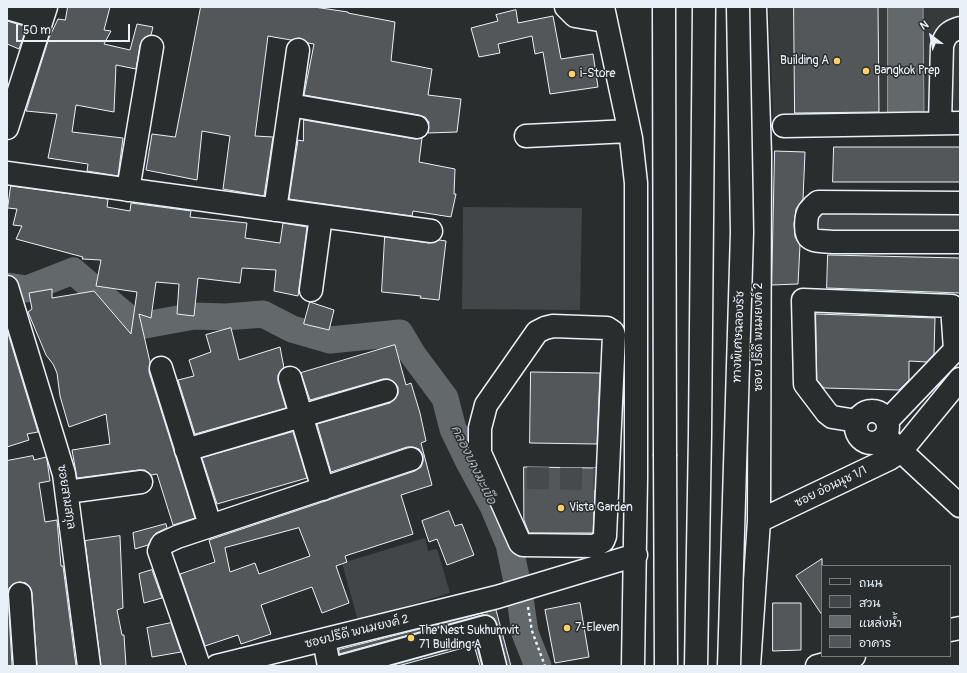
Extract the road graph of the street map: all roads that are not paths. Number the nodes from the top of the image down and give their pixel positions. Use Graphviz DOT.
graph roads {
  1 [pos="566,7"];
  2 [pos="664,7"];
  3 [pos="704,7"];
  4 [pos="738,7"];
  5 [pos="755,7"];
  6 [pos="7,8"];
  7 [pos="44,13"];
  8 [pos="604,14"];
  9 [pos="960,28"];
  10 [pos="152,47"];
  11 [pos="298,50"];
  12 [pos="290,105"];
  13 [pos="950,123"];
  14 [pos="784,126"];
  15 [pos="417,127"];
  16 [pos="7,128"];
  17 [pos="629,131"];
  18 [pos="526,136"];
  19 [pos="7,173"];
  20 [pos="128,190"];
  21 [pos="960,202"];
  22 [pos="275,210"];
  23 [pos="321,216"];
  24 [pos="431,231"];
  25 [pos="960,242"];
  26 [pos="311,290"];
  27 [pos="8,295"];
  28 [pos="161,368"];
  29 [pos="290,378"];
  30 [pos="960,379"];
  31 [pos="386,391"];
  32 [pos="302,416"];
  33 [pos="886,429"];
  34 [pos="186,450"];
  35 [pos="901,450"];
  36 [pos="411,458"];
  37 [pos="602,478"];
  38 [pos="636,478"];
  39 [pos="141,482"];
  40 [pos="323,488"];
  41 [pos="67,492"];
  42 [pos="664,500"];
  43 [pos="960,506"];
  44 [pos="759,521"];
  45 [pos="210,525"];
  46 [pos="636,555"];
  47 [pos="20,594"];
  48 [pos="324,640"];
  49 [pos="850,657"];
  50 [pos="267,660"];
  51 [pos="25,666"];
  52 [pos="89,666"];
  53 [pos="199,666"];
  54 [pos="217,666"];
  55 [pos="329,666"];
  56 [pos="343,666"];
  57 [pos="495,666"];
  58 [pos="633,666"];
  59 [pos="652,666"];
  60 [pos="666,666"];
  61 [pos="696,666"];
  62 [pos="729,666"];
  63 [pos="749,666"];
  64 [pos="817,666"];
  1 -- 8 [label="main road"];
  2 -- 42 [label="main road, bridge"];
  3 -- 61 [label="main road, bridge"];
  4 -- 62 [label="main road, ทางพิเศษฉลองรัช, bridge"];
  5 -- 44 [label="main road, ซอย ปรีดี พนมยงค์ 2"];
  6 -- 7 [label="main road"];
  7 -- 16 [label="main road"];
  8 -- 17 [label="main road"];
  9 -- 13 [label="main road"];
  10 -- 20 [label="main road"];
  11 -- 12 [label="main road"];
  12 -- 15 [label="main road"];
  12 -- 22 [label="main road"];
  13 -- 14 [label="main road"];
  17 -- 18 [label="main road"];
  17 -- 38 [label="main road"];
  19 -- 20 [label="main road"];
  20 -- 22 [label="main road"];
  21 -- 25 [label="main road"];
  22 -- 23 [label="main road"];
  23 -- 24 [label="main road"];
  23 -- 26 [label="main road"];
  27 -- 41 [label="main road, ซอยสามสกุล"];
  28 -- 34 [label="main road"];
  29 -- 32 [label="main road"];
  30 -- 35 [label="main road, ซอย อ่อนนุช 1/1"];
  31 -- 32 [label="main road"];
  32 -- 34 [label="main road"];
  32 -- 40 [label="main road"];
  33 -- 33 [label="main road"];
  33 -- 35 [label="main road"];
  34 -- 45 [label="main road"];
  35 -- 43 [label="main road"];
  35 -- 44 [label="main road, ซอย อ่อนนุช 1/1"];
  36 -- 40 [label="main road"];
  37 -- 37 [label="main road"];
  37 -- 38 [label="main road"];
  38 -- 46 [label="main road"];
  39 -- 41 [label="main road"];
  40 -- 45 [label="main road"];
  41 -- 52 [label="main road, ซอยสามสกุล"];
  42 -- 59 [label="main road, bridge"];
  42 -- 60 [label="main road, bridge"];
  44 -- 63 [label="main road, ซอย ปรีดี พนมยงค์ 2"];
  45 -- 53 [label="main road"];
  46 -- 48 [label="main road, ซอยปรีดี พนมยงค์ 2"];
  46 -- 58 [label="main road"];
  47 -- 51 [label="main road"];
  48 -- 50 [label="main road, ซอยปรีดี พนมยงค์ 2"];
  48 -- 55 [label="main road"];
  49 -- 64 [label="main road"];
  50 -- 54 [label="main road, ซอยปรีดี พนมยงค์ 2"];
  56 -- 57 [label="main road"];
}
